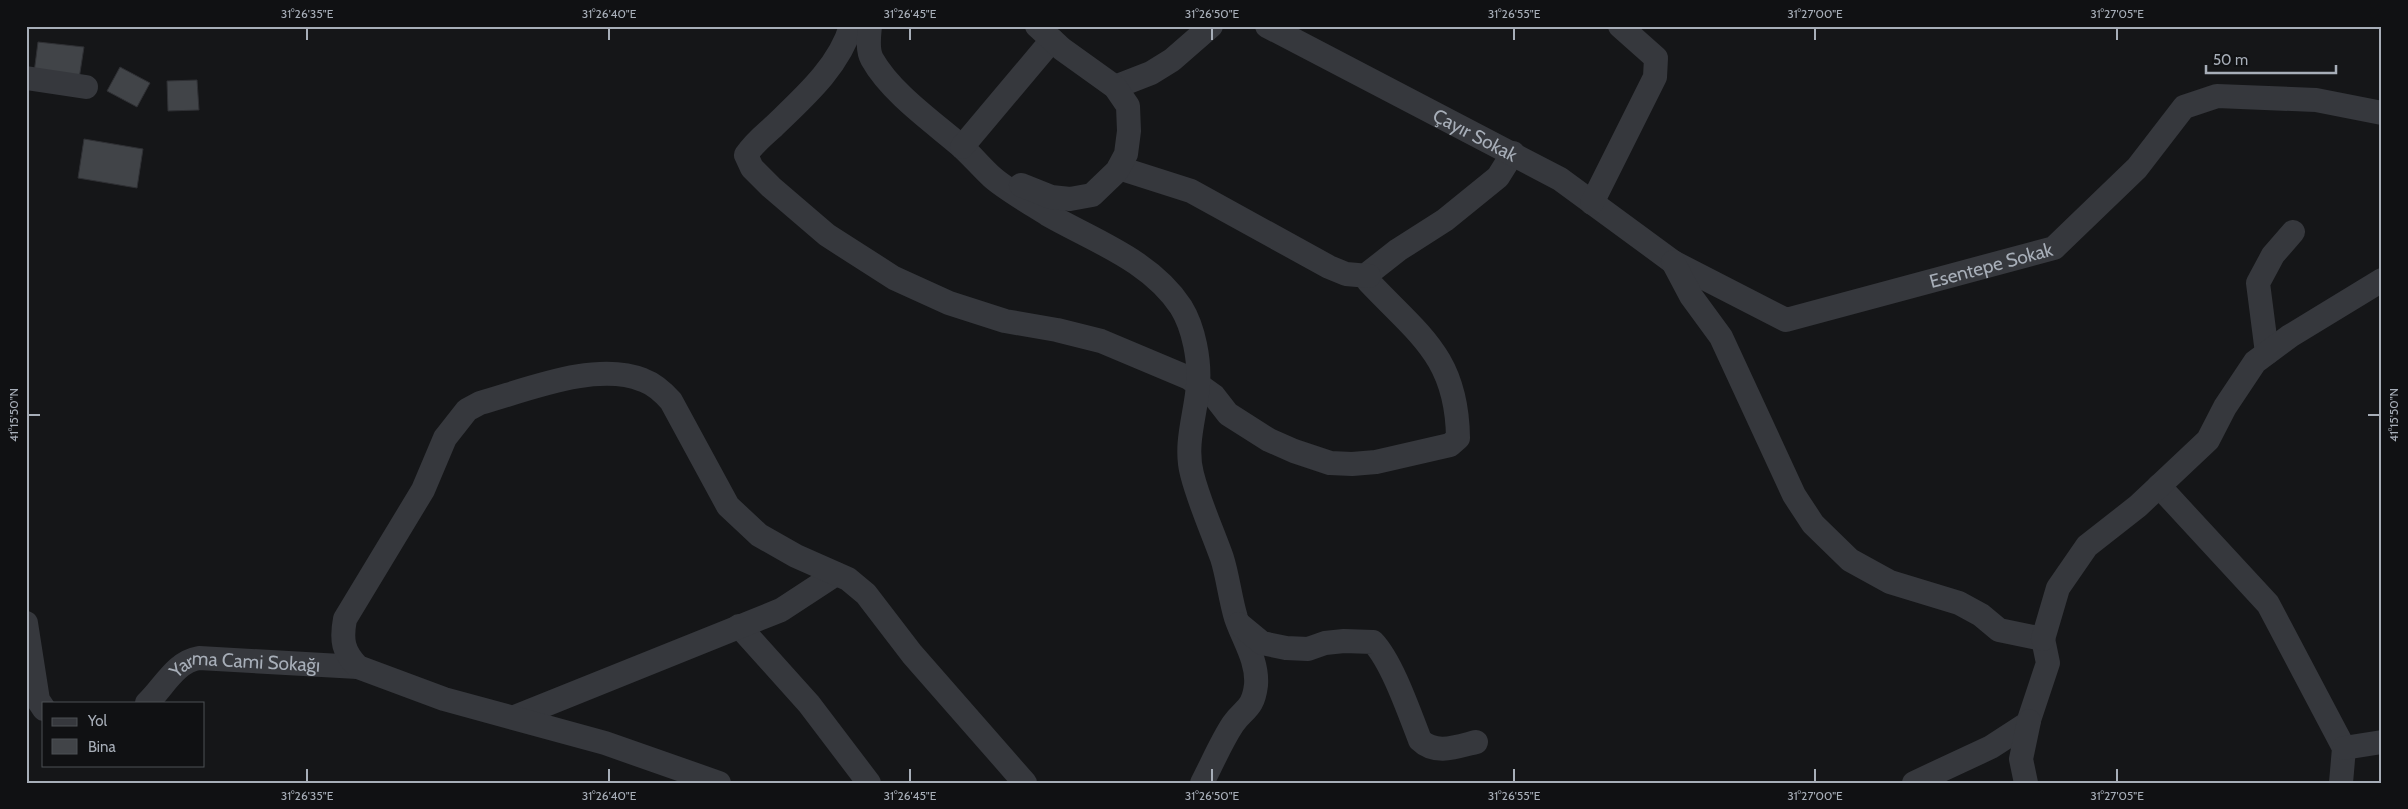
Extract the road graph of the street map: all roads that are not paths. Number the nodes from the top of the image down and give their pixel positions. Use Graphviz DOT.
graph roads {
  1 [pos="851,26"];
  2 [pos="870,26"];
  3 [pos="1211,26"];
  4 [pos="1267,26"];
  5 [pos="1620,26"];
  6 [pos="1044,33"];
  7 [pos="26,78"];
  8 [pos="86,87"];
  9 [pos="1115,87"];
  10 [pos="2382,113"];
  11 [pos="1513,153"];
  12 [pos="970,155"];
  13 [pos="1119,168"];
  14 [pos="1592,203"];
  15 [pos="2293,232"];
  16 [pos="1673,262"];
  17 [pos="1369,276"];
  18 [pos="2382,280"];
  19 [pos="2267,353"];
  20 [pos="1198,384"];
  21 [pos="2159,486"];
  22 [pos="836,574"];
  23 [pos="26,623"];
  24 [pos="1238,623"];
  25 [pos="739,626"];
  26 [pos="2043,639"];
  27 [pos="358,667"];
  28 [pos="148,702"];
  29 [pos="42,706"];
  30 [pos="515,717"];
  31 [pos="2029,721"];
  32 [pos="1476,742"];
  33 [pos="2382,742"];
  34 [pos="2344,748"];
  35 [pos="719,783"];
  36 [pos="869,783"];
  37 [pos="1025,783"];
  38 [pos="1202,783"];
  39 [pos="1914,783"];
  40 [pos="2026,783"];
  41 [pos="2341,783"];
  1 -- 20 [label="street"];
  2 -- 12 [label="street"];
  3 -- 9 [label="street"];
  4 -- 11 [label="street, Çayır Sokak"];
  5 -- 14 [label="street"];
  6 -- 9 [label="street"];
  6 -- 12 [label="street"];
  7 -- 8 [label="street"];
  9 -- 13 [label="street"];
  10 -- 16 [label="street, Esentepe Sokak"];
  11 -- 14 [label="street, Çayır Sokak"];
  11 -- 17 [label="street"];
  12 -- 13 [label="street"];
  12 -- 20 [label="street"];
  13 -- 17 [label="street"];
  14 -- 16 [label="street, Çayır Sokak"];
  15 -- 19 [label="street"];
  16 -- 26 [label="street"];
  17 -- 20 [label="street"];
  18 -- 19 [label="street"];
  19 -- 21 [label="street"];
  20 -- 24 [label="street"];
  21 -- 26 [label="street"];
  21 -- 34 [label="street"];
  22 -- 25 [label="street"];
  22 -- 27 [label="street"];
  22 -- 37 [label="street"];
  23 -- 29 [label="street"];
  24 -- 32 [label="street"];
  24 -- 38 [label="street"];
  25 -- 30 [label="street"];
  25 -- 36 [label="street"];
  26 -- 31 [label="street"];
  27 -- 28 [label="street, Yarma Cami Sokağı"];
  27 -- 30 [label="street"];
  30 -- 35 [label="street"];
  31 -- 39 [label="street"];
  31 -- 40 [label="street"];
  33 -- 34 [label="street"];
  34 -- 41 [label="street"];
}
